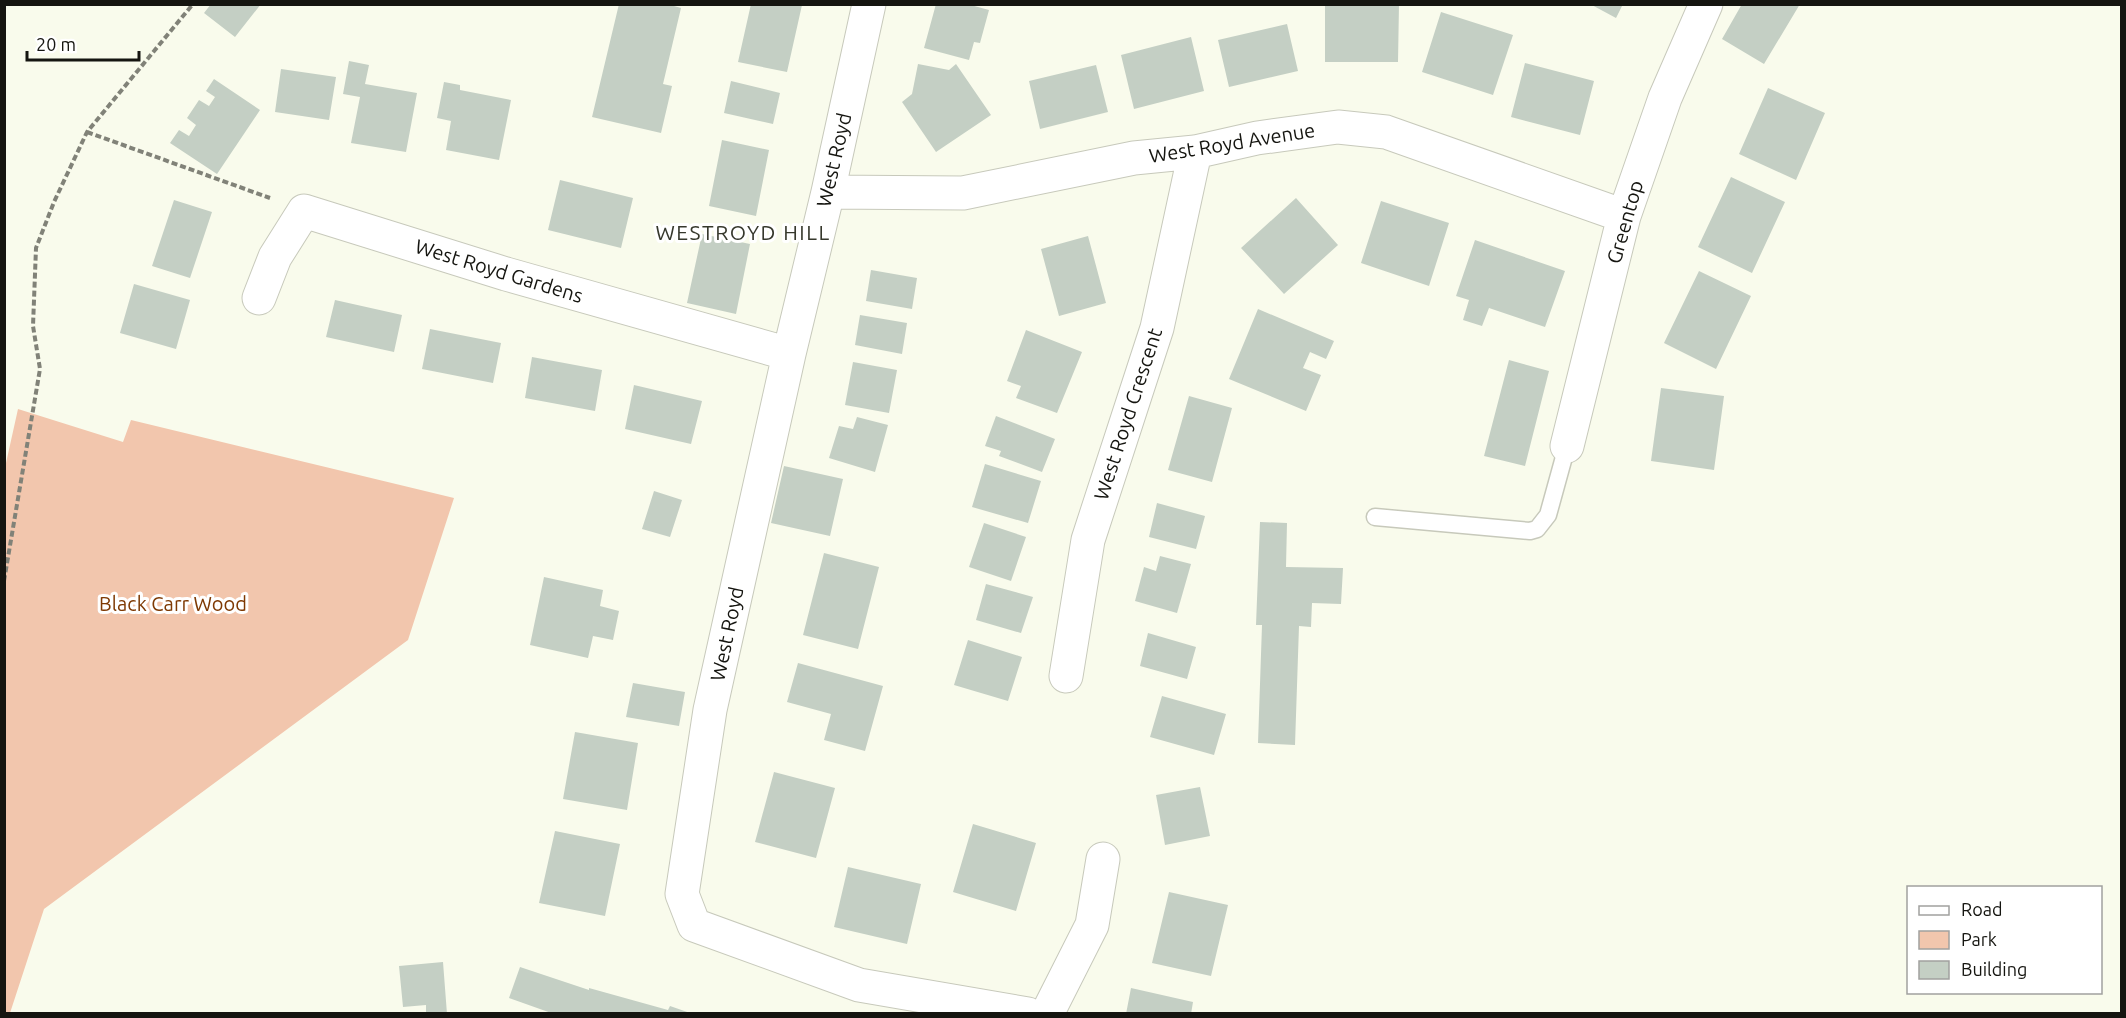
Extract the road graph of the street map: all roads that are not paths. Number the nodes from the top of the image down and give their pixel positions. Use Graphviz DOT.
graph roads {
  1 [pos="869,4"];
  2 [pos="1706,4"];
  3 [pos="1195,152"];
  4 [pos="828,192"];
  5 [pos="1624,216"];
  6 [pos="259,298"];
  7 [pos="789,354"];
  8 [pos="1567,446"];
  9 [pos="1375,517"];
  10 [pos="1066,676"];
  11 [pos="1103,858"];
  12 [pos="1028,1014"];
  13 [pos="1047,1014"];
  1 -- 4 [label="street, West Royd"];
  2 -- 5 [label="street, Greentop"];
  3 -- 4 [label="street, West Royd Avenue"];
  3 -- 5 [label="street, West Royd Avenue"];
  3 -- 10 [label="street, West Royd Crescent"];
  4 -- 7 [label="street, West Royd"];
  5 -- 8 [label="street, Greentop"];
  6 -- 7 [label="street, West Royd Gardens"];
  7 -- 12 [label="street, West Royd"];
  8 -- 9 [label="lane"];
  11 -- 13 [label="street"];
}
